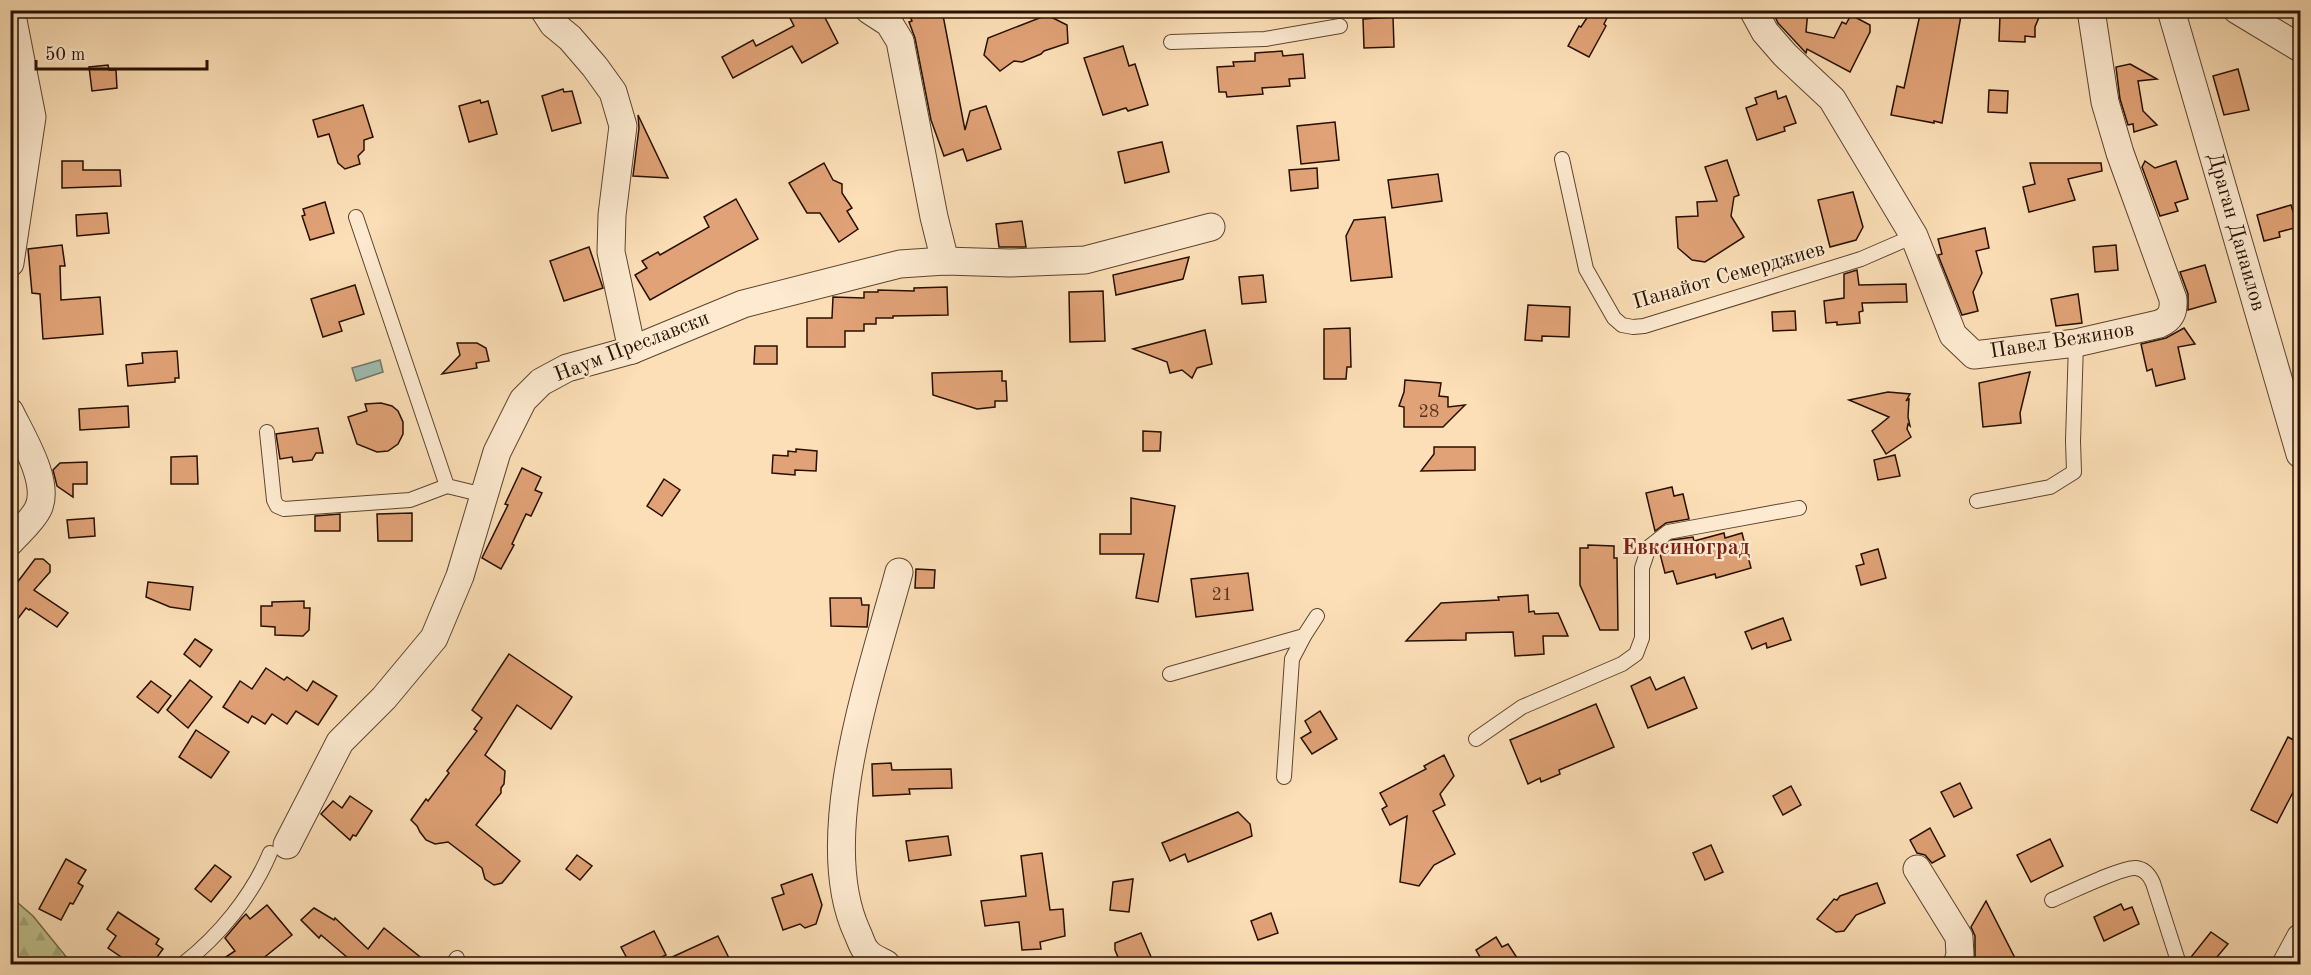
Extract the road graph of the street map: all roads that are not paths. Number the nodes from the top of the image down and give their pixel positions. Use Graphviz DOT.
graph roads {
  1 [pos="11,10"];
  2 [pos="544,10"];
  3 [pos="869,10"];
  4 [pos="1753,10"];
  5 [pos="2091,10"];
  6 [pos="2171,10"];
  7 [pos="2236,10"];
  8 [pos="1340,26"];
  9 [pos="1171,42"];
  10 [pos="2301,48"];
  11 [pos="1562,159"];
  12 [pos="356,217"];
  13 [pos="1211,227"];
  14 [pos="1914,236"];
  15 [pos="945,261"];
  16 [pos="10,263"];
  17 [pos="2076,343"];
  18 [pos="632,350"];
  19 [pos="10,412"];
  20 [pos="267,432"];
  21 [pos="2301,454"];
  22 [pos="447,486"];
  23 [pos="484,495"];
  24 [pos="1977,501"];
  25 [pos="1799,508"];
  26 [pos="10,542"];
  27 [pos="900,572"];
  28 [pos="1317,616"];
  29 [pos="1304,636"];
  30 [pos="1170,674"];
  31 [pos="1476,739"];
  32 [pos="1284,777"];
  33 [pos="279,849"];
  34 [pos="1917,869"];
  35 [pos="2052,900"];
  36 [pos="2301,938"];
  37 [pos="183,964"];
  38 [pos="886,964"];
  39 [pos="1957,964"];
  40 [pos="2179,964"];
  41 [pos="2286,964"];
  1 -- 16 [label="street"];
  2 -- 18 [label="street"];
  3 -- 15 [label="street"];
  4 -- 14 [label="street, Павел Вежинов"];
  5 -- 17 [label="street, Павел Вежинов"];
  6 -- 21 [label="street, Драган Данаилов"];
  7 -- 10 [label="street"];
  8 -- 9 [label="lane"];
  11 -- 14 [label="lane, Панайот Семерджиев"];
  12 -- 22 [label="lane"];
  13 -- 15 [label="street, Наум Преславски"];
  14 -- 17 [label="street, Павел Вежинов"];
  15 -- 18 [label="street, Наум Преславски"];
  17 -- 24 [label="lane"];
  18 -- 23 [label="street, Наум Преславски"];
  19 -- 26 [label="street"];
  20 -- 22 [label="lane"];
  22 -- 23 [label="lane"];
  23 -- 33 [label="street, Наум Преславски"];
  25 -- 31 [label="lane"];
  27 -- 38 [label="street"];
  28 -- 29 [label="lane"];
  29 -- 30 [label="lane"];
  29 -- 32 [label="lane"];
  33 -- 37 [label="lane"];
  34 -- 39 [label="street"];
  35 -- 40 [label="lane"];
  36 -- 41 [label="street"];
}
